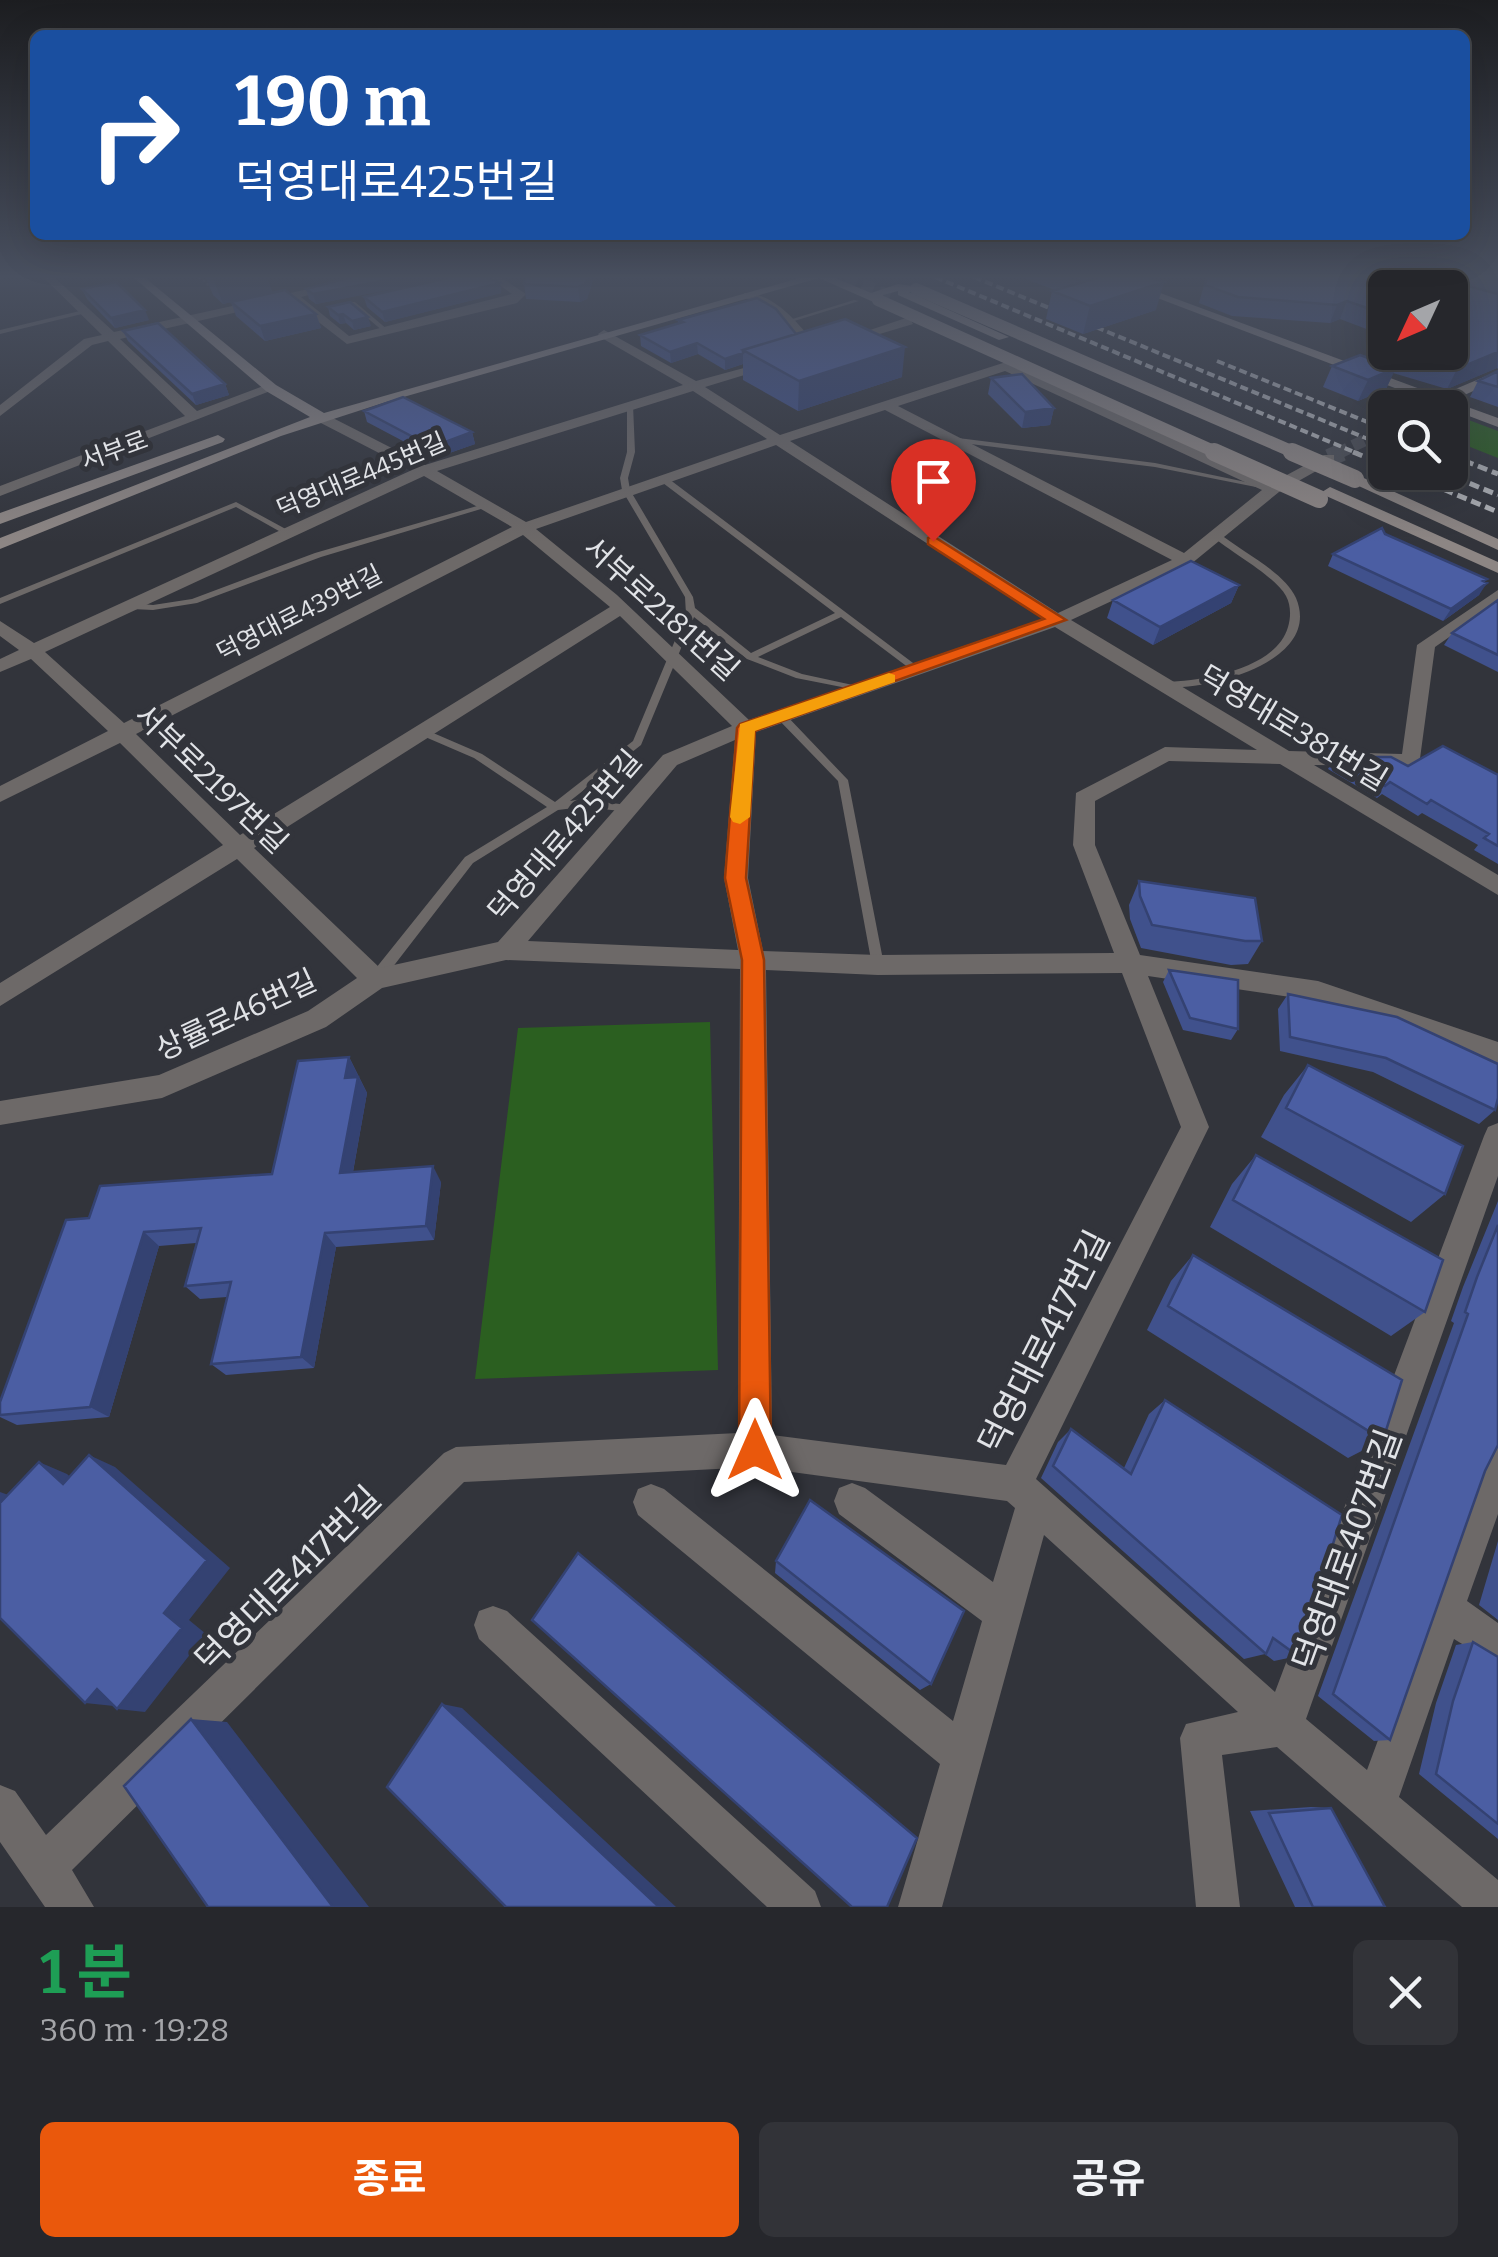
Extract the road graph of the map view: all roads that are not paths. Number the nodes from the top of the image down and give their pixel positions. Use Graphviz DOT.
graph roads {
  1 [pos="58,366"];
  2 [pos="141,366"];
  3 [pos="245,366"];
  4 [pos="486,366"];
  5 [pos="660,366"];
  6 [pos="758,366"];
  7 [pos="1058,366"];
  8 [pos="1059,366"];
  9 [pos="1059,366"];
  10 [pos="1340,366"];
  11 [pos="1498,375"];
  12 [pos="378,383"];
  13 [pos="693,385"];
  14 [pos="270,388"];
  15 [pos="1399,390"];
  16 [pos="1464,390"];
  17 [pos="884,404"];
  18 [pos="630,405"];
  19 [pos="0,412"];
  20 [pos="313,413"];
  21 [pos="1468,414"];
  22 [pos="194,416"];
  23 [pos="1498,423"];
  24 [pos="950,439"];
  25 [pos="778,442"];
  26 [pos="1329,458"];
  27 [pos="426,470"];
  28 [pos="662,478"];
  29 [pos="1273,488"];
  30 [pos="1337,489"];
  31 [pos="626,490"];
  32 [pos="0,491"];
  33 [pos="487,506"];
  34 [pos="0,519"];
  35 [pos="524,528"];
  36 [pos="289,533"];
  37 [pos="1216,535"];
  38 [pos="1386,538"];
  39 [pos="0,544"];
  40 [pos="1498,545"];
  41 [pos="1185,560"];
  42 [pos="1498,568"];
  43 [pos="1486,585"];
  44 [pos="0,601"];
  45 [pos="132,606"];
  46 [pos="620,608"];
  47 [pos="690,609"];
  48 [pos="842,613"];
  49 [pos="1057,620"];
  50 [pos="0,627"];
  51 [pos="33,651"];
  52 [pos="750,657"];
  53 [pos="673,658"];
  54 [pos="0,666"];
  55 [pos="916,669"];
  56 [pos="1164,684"];
  57 [pos="859,689"];
  58 [pos="781,716"];
  59 [pos="746,728"];
  60 [pos="120,731"];
  61 [pos="420,732"];
  62 [pos="1281,755"];
  63 [pos="0,795"];
  64 [pos="555,807"];
  65 [pos="627,810"];
  66 [pos="236,846"];
  67 [pos="1498,886"];
  68 [pos="506,950"];
  69 [pos="753,960"];
  70 [pos="1130,962"];
  71 [pos="878,965"];
  72 [pos="375,978"];
  73 [pos="0,996"];
  74 [pos="1498,1054"];
  75 [pos="0,1113"];
  76 [pos="1498,1136"];
  77 [pos="755,1450"];
  78 [pos="1498,1464"];
  79 [pos="1025,1493"];
  80 [pos="852,1501"];
  81 [pos="651,1502"];
  82 [pos="1446,1609"];
  83 [pos="1004,1613"];
  84 [pos="493,1624"];
  85 [pos="1498,1646"];
  86 [pos="1283,1726"];
  87 [pos="963,1756"];
  88 [pos="1376,1805"];
  89 [pos="0,1806"];
  90 [pos="44,1867"];
  91 [pos="72,1907"];
  92 [pos="799,1907"];
  93 [pos="920,1907"];
  94 [pos="1218,1907"];
  95 [pos="1496,1907"];
  1 -- 19 [label="street"];
  2 -- 22 [label="street"];
  3 -- 14 [label="street"];
  4 -- 20 [label="street, 서부로"];
  5 -- 13 [label="street, 덕영대로381번길"];
  6 -- 13 [label="street, 덕영대로445번길"];
  7 -- 30 [label="street"];
  8 -- 30 [label="street, bridge"];
  9 -- 30 [label="street, bridge"];
  10 -- 15 [label="street"];
  11 -- 16 [label="street"];
  12 -- 20 [label="street, 서부로"];
  13 -- 18 [label="street, 덕영대로445번길"];
  13 -- 25 [label="street, 덕영대로381번길"];
  14 -- 20 [label="street"];
  14 -- 22 [label="street"];
  17 -- 24 [label="street"];
  17 -- 25 [label="street, 덕영대로439번길"];
  17 -- 29 [label="street, 덕영대로439번길"];
  18 -- 27 [label="street, 덕영대로445번길"];
  18 -- 31 [label="lane"];
  20 -- 27 [label="street, 서부로2181번길"];
  20 -- 34 [label="street, 서부로"];
  20 -- 39 [label="street, 서부로"];
  21 -- 23 [label="street"];
  22 -- 32 [label="street"];
  24 -- 29 [label="lane"];
  24 -- 41 [label="street"];
  25 -- 28 [label="street, 덕영대로439번길"];
  25 -- 49 [label="street, 덕영대로381번길"];
  26 -- 29 [label="street, 덕영대로425번길"];
  27 -- 33 [label="street, 서부로2181번길"];
  27 -- 36 [label="street, 덕영대로445번길"];
  28 -- 31 [label="street, 덕영대로439번길"];
  28 -- 48 [label="lane"];
  29 -- 37 [label="street, 덕영대로425번길"];
  30 -- 40 [label="street"];
  30 -- 42 [label="street"];
  31 -- 35 [label="street, 덕영대로439번길"];
  31 -- 47 [label="lane"];
  33 -- 35 [label="street, 서부로2181번길"];
  33 -- 45 [label="lane"];
  35 -- 46 [label="street, 서부로2181번길"];
  35 -- 60 [label="street, 덕영대로439번길"];
  36 -- 44 [label="lane"];
  36 -- 45 [label="street, 덕영대로445번길"];
  37 -- 41 [label="street, 덕영대로425번길"];
  37 -- 56 [label="lane"];
  38 -- 43 [label="street"];
  41 -- 49 [label="street, 덕영대로425번길"];
  43 -- 62 [label="street, 덕영대로417번길"];
  45 -- 51 [label="street, 덕영대로445번길"];
  46 -- 53 [label="street, 서부로2181번길"];
  46 -- 61 [label="street"];
  47 -- 52 [label="lane"];
  47 -- 53 [label="lane"];
  48 -- 52 [label="lane"];
  48 -- 55 [label="lane"];
  49 -- 55 [label="street, 덕영대로425번길"];
  49 -- 56 [label="street, 덕영대로381번길"];
  50 -- 51 [label="street, 서부로2197번길"];
  51 -- 54 [label="street, 덕영대로445번길"];
  51 -- 60 [label="street, 서부로2197번길"];
  52 -- 57 [label="lane"];
  53 -- 59 [label="street, 서부로2181번길"];
  53 -- 64 [label="lane"];
  55 -- 57 [label="street, 덕영대로425번길"];
  56 -- 62 [label="street, 덕영대로381번길"];
  57 -- 58 [label="street, 덕영대로425번길"];
  58 -- 59 [label="street, 덕영대로425번길"];
  58 -- 71 [label="lane"];
  59 -- 65 [label="street, 덕영대로425번길"];
  59 -- 69 [label="street"];
  60 -- 63 [label="street, 덕영대로439번길"];
  60 -- 66 [label="street, 서부로2197번길"];
  61 -- 64 [label="lane"];
  61 -- 66 [label="street"];
  62 -- 67 [label="street, 덕영대로381번길"];
  62 -- 70 [label="street, 덕영대로417번길"];
  64 -- 65 [label="lane"];
  64 -- 72 [label="lane"];
  65 -- 68 [label="street, 덕영대로425번길"];
  66 -- 72 [label="street, 서부로2197번길"];
  66 -- 73 [label="street"];
  68 -- 69 [label="street"];
  68 -- 72 [label="street, 덕영대로425번길"];
  69 -- 71 [label="street"];
  69 -- 77 [label="street"];
  70 -- 71 [label="street"];
  70 -- 74 [label="street"];
  70 -- 79 [label="street, 덕영대로417번길"];
  72 -- 75 [label="street, 상률로46번길"];
  76 -- 86 [label="street, 덕영대로407번길"];
  77 -- 79 [label="street, 덕영대로417번길"];
  77 -- 90 [label="street, 덕영대로417번길"];
  78 -- 82 [label="street"];
  79 -- 83 [label="street"];
  79 -- 86 [label="street"];
  80 -- 83 [label="street"];
  81 -- 87 [label="street"];
  82 -- 85 [label="street"];
  82 -- 88 [label="street"];
  83 -- 87 [label="street"];
  84 -- 92 [label="street"];
  86 -- 88 [label="street"];
  86 -- 94 [label="street"];
  87 -- 93 [label="street"];
  88 -- 95 [label="street"];
  89 -- 90 [label="street"];
  90 -- 91 [label="street"];
}
